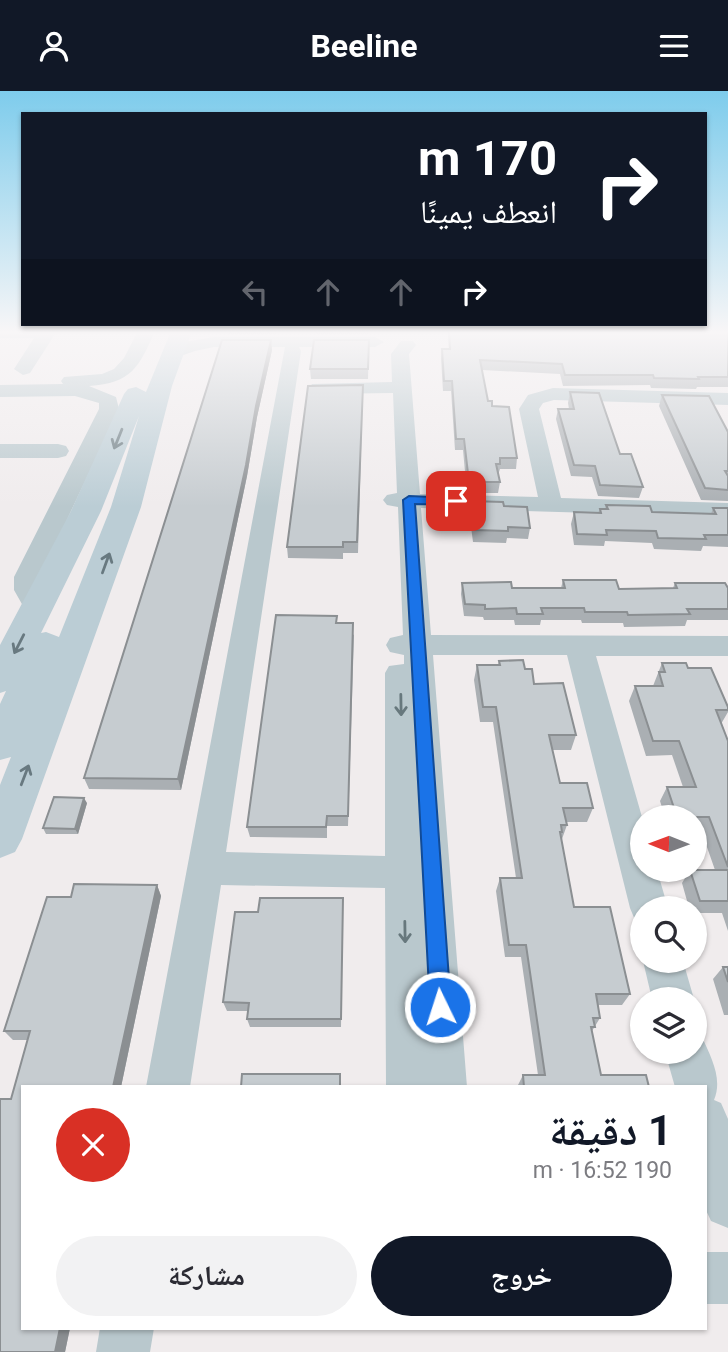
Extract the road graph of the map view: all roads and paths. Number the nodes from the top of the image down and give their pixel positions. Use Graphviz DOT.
graph roads {
  1 [pos="81,390"];
  2 [pos="149,390"];
  3 [pos="159,390"];
  4 [pos="286,390"];
  5 [pos="391,390"];
  6 [pos="400,390"];
  7 [pos="728,399"];
  8 [pos="0,451"];
  9 [pos="58,451"];
  10 [pos="402,500"];
  11 [pos="551,504"];
  12 [pos="728,510"];
  13 [pos="86,511"];
  14 [pos="37,607"];
  15 [pos="410,645"];
  16 [pos="579,646"];
  17 [pos="728,646"];
  18 [pos="0,680"];
  19 [pos="0,745"];
  20 [pos="0,839"];
  21 [pos="205,868"];
  22 [pos="418,873"];
  23 [pos="646,896"];
  24 [pos="690,1064"];
  25 [pos="167,1085"];
  26 [pos="408,1085"];
  27 [pos="445,1085"];
  28 [pos="696,1085"];
  29 [pos="707,1126"];
  30 [pos="728,1204"];
  31 [pos="707,1278"];
  32 [pos="728,1278"];
  33 [pos="127,1330"];
  34 [pos="123,1352"];
  1 -- 14 [label="street"];
  2 -- 13 [label="street, one-way"];
  20 -- 3 [label="street, one-way"];
  4 -- 21 [label="street"];
  5 -- 10 [label="street"];
  6 -- 10 [label="street"];
  7 -- 11 [label="street"];
  8 -- 9 [label="street"];
  10 -- 11 [label="street"];
  10 -- 15 [label="street"];
  11 -- 12 [label="street"];
  13 -- 14 [label="street"];
  13 -- 19 [label="street"];
  14 -- 18 [label="street, one-way"];
  15 -- 16 [label="street"];
  15 -- 22 [label="street"];
  16 -- 17 [label="street"];
  16 -- 23 [label="street"];
  21 -- 22 [label="street"];
  21 -- 25 [label="street"];
  22 -- 26 [label="street, one-way"];
  22 -- 27 [label="street"];
  24 -- 28 [label="street"];
  29 -- 30 [label="street"];
  31 -- 32 [label="street"];
  33 -- 34 [label="street"];
}
